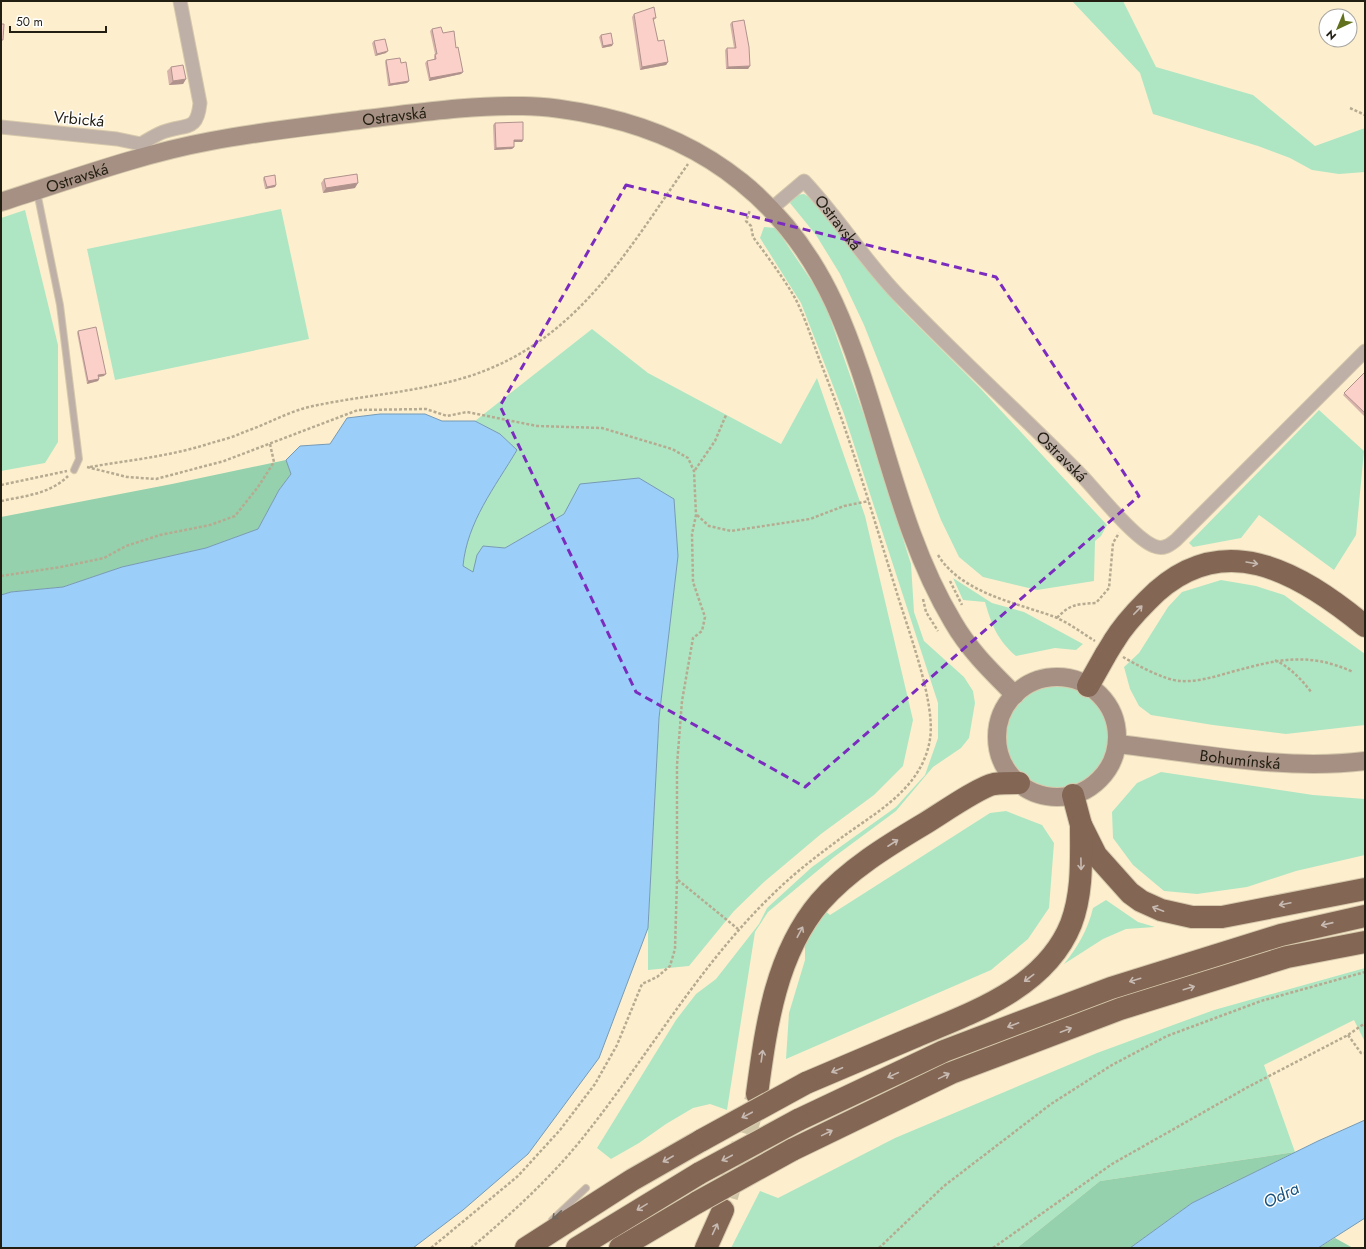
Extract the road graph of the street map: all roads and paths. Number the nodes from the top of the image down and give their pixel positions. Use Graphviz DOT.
graph roads {
  1 [pos="180,1"];
  2 [pos="1350,108"];
  3 [pos="1365,115"];
  4 [pos="1,127"];
  5 [pos="143,151"];
  6 [pos="689,162"];
  7 [pos="36,191"];
  8 [pos="1,202"];
  9 [pos="771,209"];
  10 [pos="751,226"];
  11 [pos="1365,351"];
  12 [pos="726,415"];
  13 [pos="270,444"];
  14 [pos="87,467"];
  15 [pos="74,470"];
  16 [pos="694,470"];
  17 [pos="1,485"];
  18 [pos="869,500"];
  19 [pos="1,501"];
  20 [pos="696,515"];
  21 [pos="1126,523"];
  22 [pos="937,553"];
  23 [pos="1,576"];
  24 [pos="1057,618"];
  25 [pos="1365,626"];
  26 [pos="1091,638"];
  27 [pos="1275,660"];
  28 [pos="1129,661"];
  29 [pos="1353,672"];
  30 [pos="1088,686"];
  31 [pos="1312,693"];
  32 [pos="1015,695"];
  33 [pos="1117,744"];
  34 [pos="1365,761"];
  35 [pos="1018,783"];
  36 [pos="1073,795"];
  37 [pos="1081,825"];
  38 [pos="677,880"];
  39 [pos="1365,889"];
  40 [pos="1365,916"];
  41 [pos="738,929"];
  42 [pos="1365,942"];
  43 [pos="1365,972"];
  44 [pos="1365,1023"];
  45 [pos="1348,1035"];
  46 [pos="1365,1053"];
  47 [pos="757,1094"];
  48 [pos="586,1188"];
  49 [pos="723,1210"];
  50 [pos="430,1248"];
  51 [pos="472,1248"];
  52 [pos="521,1248"];
  53 [pos="526,1248"];
  54 [pos="577,1248"];
  55 [pos="620,1248"];
  56 [pos="706,1248"];
  57 [pos="879,1248"];
  58 [pos="993,1248"];
  1 -- 5 [label="street"];
  2 -- 3 [label="path"];
  4 -- 5 [label="street, Vrbická"];
  5 -- 7 [label="main road, Ostravská"];
  5 -- 9 [label="main road, Ostravská"];
  6 -- 14 [label="path"];
  7 -- 8 [label="main road, Ostravská"];
  7 -- 15 [label="lane"];
  9 -- 21 [label="street, Ostravská"];
  9 -- 32 [label="main road, Ostravská"];
  10 -- 18 [label="path"];
  11 -- 21 [label="street, Ostravská"];
  12 -- 16 [label="path"];
  13 -- 14 [label="path"];
  13 -- 16 [label="path"];
  13 -- 23 [label="path"];
  14 -- 15 [label="path"];
  15 -- 17 [label="path"];
  15 -- 19 [label="path"];
  16 -- 20 [label="path"];
  18 -- 20 [label="path"];
  18 -- 41 [label="path"];
  20 -- 38 [label="path"];
  21 -- 24 [label="path"];
  22 -- 24 [label="path"];
  24 -- 26 [label="path"];
  30 -- 25 [label="highway, one-way"];
  27 -- 28 [label="path"];
  27 -- 29 [label="path"];
  27 -- 31 [label="path"];
  30 -- 32 [label="main road"];
  30 -- 33 [label="main road"];
  32 -- 35 [label="main road"];
  33 -- 34 [label="main road, Bohumínská"];
  33 -- 36 [label="main road"];
  35 -- 36 [label="main road"];
  47 -- 35 [label="highway, one-way"];
  36 -- 37 [label="highway"];
  39 -- 37 [label="highway, one-way"];
  37 -- 53 [label="highway, one-way, bridge"];
  38 -- 41 [label="path"];
  38 -- 50 [label="path"];
  40 -- 54 [label="highway, one-way, bridge"];
  41 -- 51 [label="path"];
  55 -- 42 [label="highway, one-way, bridge"];
  43 -- 57 [label="path"];
  44 -- 45 [label="path"];
  45 -- 46 [label="path"];
  45 -- 58 [label="path"];
  48 -- 52 [label="lane, one-way"];
  56 -- 49 [label="highway, one-way"];
}
